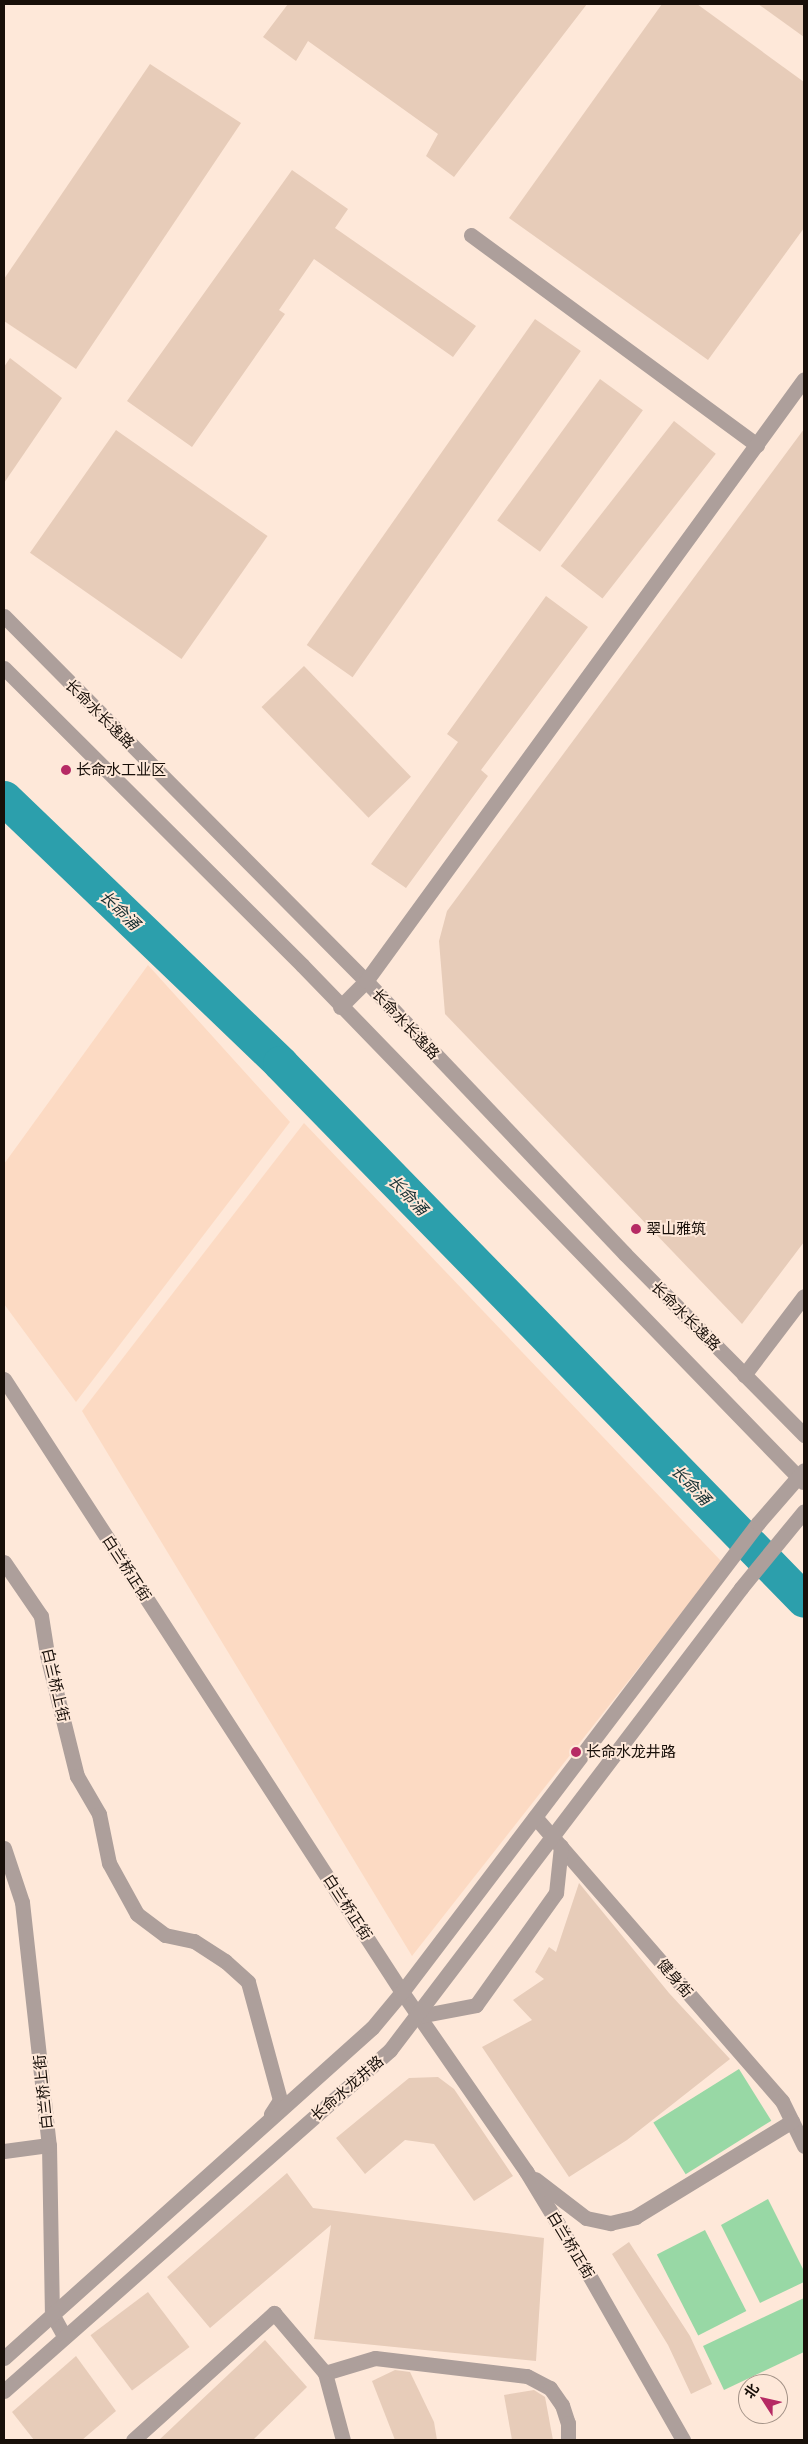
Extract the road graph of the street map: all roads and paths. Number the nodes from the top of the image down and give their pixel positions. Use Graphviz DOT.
graph roads {
  1 [pos="471,235"];
  2 [pos="804,378"];
  3 [pos="757,445"];
  4 [pos="4,616"];
  5 [pos="4,668"];
  6 [pos="366,981"];
  7 [pos="340,1007"];
  8 [pos="804,1296"];
  9 [pos="744,1375"];
  10 [pos="4,1379"];
  11 [pos="804,1435"];
  12 [pos="802,1476"];
  13 [pos="804,1511"];
  14 [pos="4,1562"];
  15 [pos="535,1816"];
  16 [pos="556,1841"];
  17 [pos="4,1848"];
  18 [pos="402,1992"];
  19 [pos="419,2016"];
  20 [pos="792,2121"];
  21 [pos="265,2123"];
  22 [pos="49,2145"];
  23 [pos="804,2146"];
  24 [pos="4,2151"];
  25 [pos="526,2171"];
  26 [pos="52,2314"];
  27 [pos="65,2337"];
  28 [pos="4,2358"];
  29 [pos="325,2373"];
  30 [pos="4,2391"];
  31 [pos="133,2440"];
  32 [pos="344,2440"];
  33 [pos="568,2440"];
  34 [pos="683,2440"];
  1 -- 3 [label="street"];
  2 -- 3 [label="street"];
  3 -- 6 [label="street"];
  4 -- 6 [label="street, 长命水长逸路"];
  5 -- 7 [label="street, 长命水长逸路"];
  6 -- 7 [label="street"];
  6 -- 9 [label="street, 长命水长逸路"];
  7 -- 12 [label="street, 长命水长逸路"];
  8 -- 9 [label="street"];
  9 -- 11 [label="street, 长命水长逸路"];
  10 -- 18 [label="street, 白兰桥正街"];
  12 -- 15 [label="street, 长命水龙井路"];
  13 -- 16 [label="street, 长命水龙井路"];
  14 -- 21 [label="street, 白兰桥上街"];
  15 -- 16 [label="street, 健身街"];
  15 -- 18 [label="street, 长命水龙井路"];
  16 -- 19 [label="street, 长命水龙井路"];
  16 -- 19 [label="street"];
  16 -- 20 [label="street, 健身街"];
  17 -- 22 [label="street, 白兰桥上街"];
  18 -- 19 [label="street, 白兰桥正街"];
  18 -- 21 [label="street, 长命水龙井路"];
  19 -- 25 [label="street, 白兰桥正街"];
  19 -- 27 [label="street, 长命水龙井路"];
  20 -- 23 [label="street, 健身街"];
  20 -- 25 [label="street"];
  21 -- 26 [label="street, 长命水龙井路"];
  22 -- 24 [label="street"];
  22 -- 26 [label="street, 白兰桥上街"];
  25 -- 34 [label="street, 白兰桥正街"];
  26 -- 27 [label="street, 白兰桥上街"];
  26 -- 28 [label="street, 长命水龙井路"];
  27 -- 30 [label="street, 长命水龙井路"];
  29 -- 31 [label="street"];
  29 -- 32 [label="street"];
  29 -- 33 [label="street"];
}
